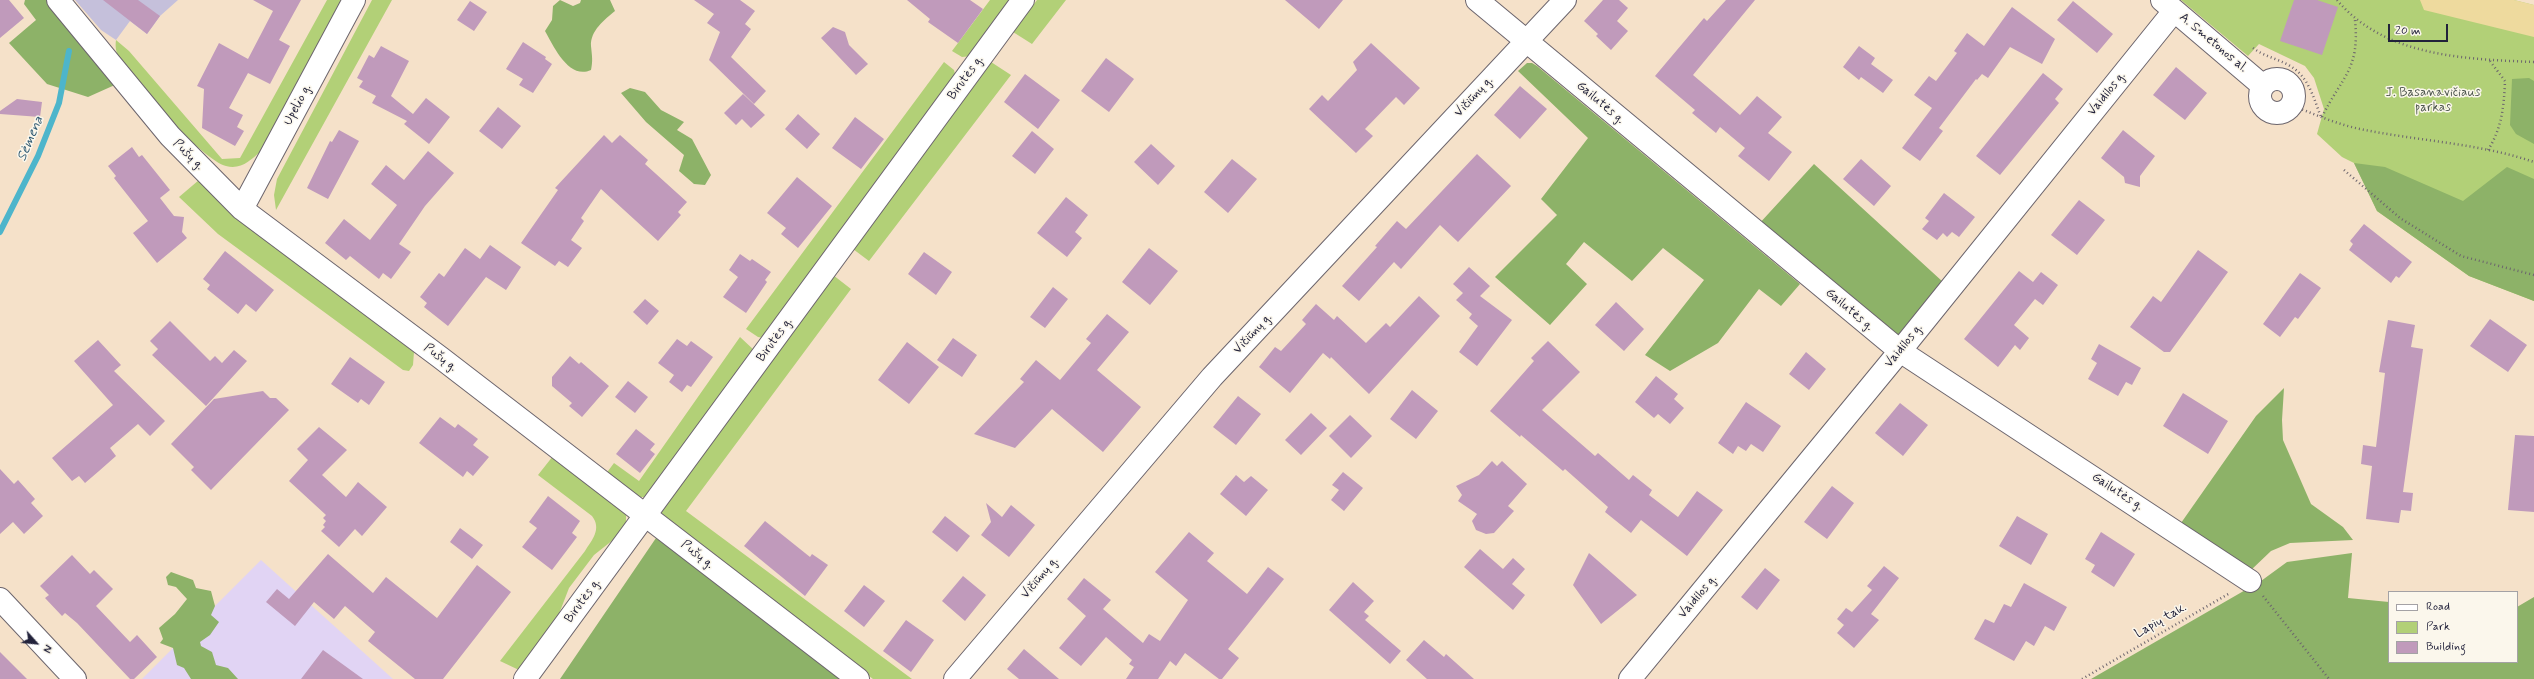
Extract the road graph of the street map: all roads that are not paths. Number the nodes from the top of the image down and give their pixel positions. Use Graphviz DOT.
graph roads {
  1 [pos="58,0"];
  2 [pos="354,0"];
  3 [pos="1023,0"];
  4 [pos="1477,0"];
  5 [pos="1565,0"];
  6 [pos="2168,5"];
  7 [pos="1526,42"];
  8 [pos="2291,105"];
  9 [pos="242,209"];
  10 [pos="1900,351"];
  11 [pos="645,516"];
  12 [pos="2250,581"];
  13 [pos="0,600"];
  14 [pos="75,679"];
  15 [pos="525,679"];
  16 [pos="858,679"];
  17 [pos="954,679"];
  18 [pos="1630,679"];
  1 -- 9 [label="street, Pušų g."];
  2 -- 9 [label="street, Upelio g."];
  3 -- 11 [label="street, Birutės g."];
  4 -- 7 [label="street, Gailutės g."];
  5 -- 7 [label="street, Vičiūnų g."];
  6 -- 8 [label="street, A. Smetonos al."];
  6 -- 10 [label="street, Vaidilos g."];
  7 -- 10 [label="street, Gailutės g."];
  7 -- 17 [label="street, Vičiūnų g."];
  9 -- 11 [label="street, Pušų g."];
  10 -- 12 [label="street, Gailutės g."];
  10 -- 18 [label="street, Vaidilos g."];
  11 -- 15 [label="street, Birutės g."];
  11 -- 16 [label="street, Pušų g."];
  13 -- 14 [label="street"];
}
